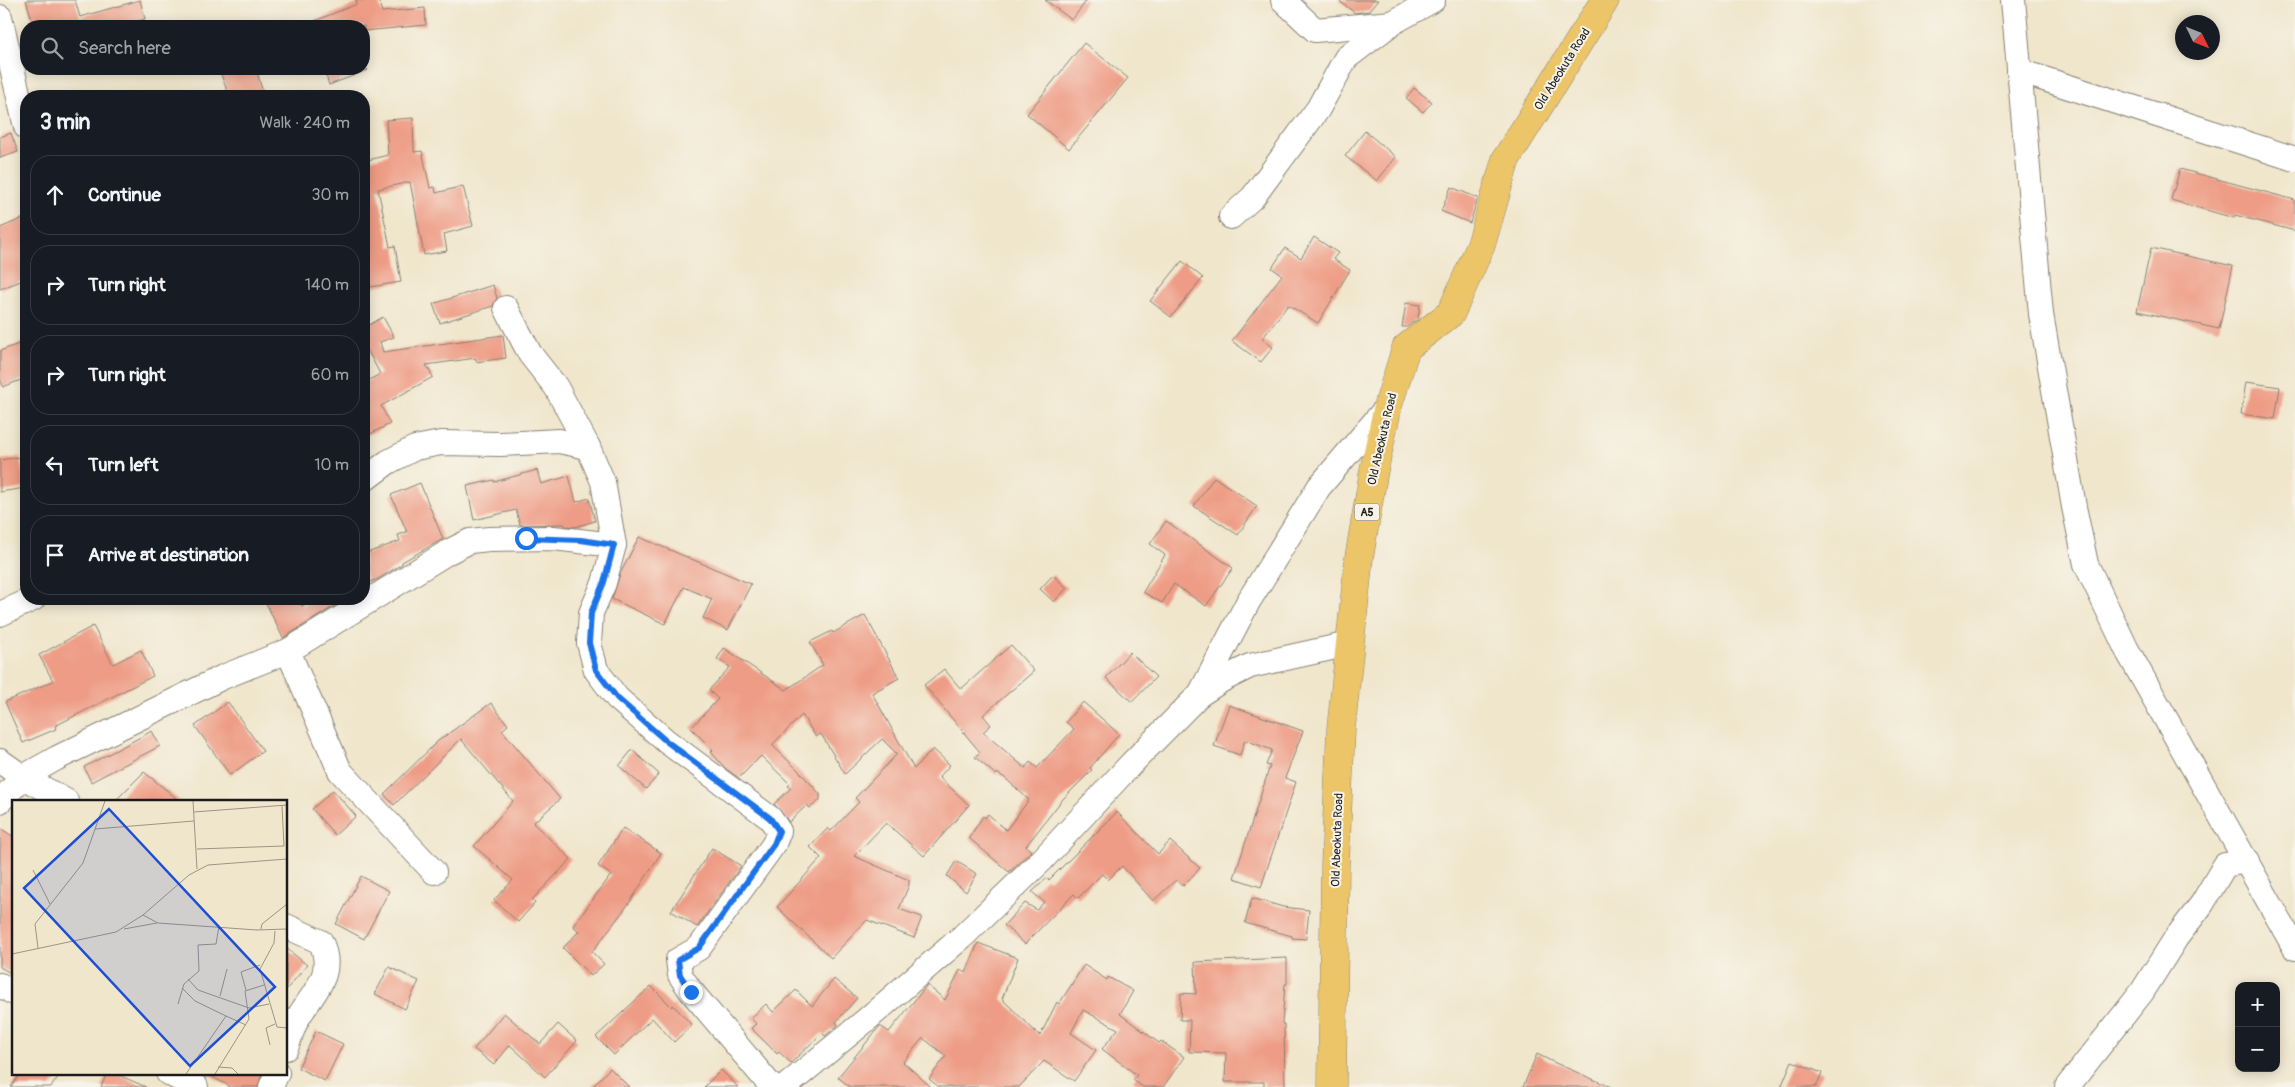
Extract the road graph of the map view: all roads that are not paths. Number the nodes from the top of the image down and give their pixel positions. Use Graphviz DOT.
graph roads {
  1 [pos="1283,0"];
  2 [pos="1433,0"];
  3 [pos="1605,0"];
  4 [pos="2013,0"];
  5 [pos="0,17"];
  6 [pos="1392,23"];
  7 [pos="2019,71"];
  8 [pos="20,102"];
  9 [pos="2295,159"];
  10 [pos="1231,217"];
  11 [pos="506,308"];
  12 [pos="1388,406"];
  13 [pos="588,446"];
  14 [pos="370,476"];
  15 [pos="614,545"];
  16 [pos="370,600"];
  17 [pos="20,605"];
  18 [pos="362,605"];
  19 [pos="0,614"];
  20 [pos="1349,644"];
  21 [pos="288,651"];
  22 [pos="1199,695"];
  23 [pos="0,761"];
  24 [pos="23,777"];
  25 [pos="64,800"];
  26 [pos="0,801"];
  27 [pos="2247,861"];
  28 [pos="434,872"];
  29 [pos="288,927"];
  30 [pos="2295,948"];
  31 [pos="0,985"];
  32 [pos="12,992"];
  33 [pos="288,1043"];
  34 [pos="170,1074"];
  35 [pos="277,1074"];
  36 [pos="196,1087"];
  37 [pos="271,1087"];
  38 [pos="772,1087"];
  39 [pos="785,1087"];
  40 [pos="1332,1087"];
  41 [pos="2067,1087"];
  1 -- 6 [label="street"];
  2 -- 6 [label="street"];
  3 -- 12 [label="highway, Old Abeokuta Road / A5"];
  4 -- 7 [label="street"];
  5 -- 8 [label="street"];
  6 -- 10 [label="street"];
  7 -- 9 [label="street"];
  7 -- 27 [label="street"];
  11 -- 13 [label="street"];
  12 -- 20 [label="highway, Old Abeokuta Road / A5"];
  12 -- 22 [label="street"];
  13 -- 14 [label="street"];
  13 -- 15 [label="street"];
  15 -- 16 [label="street"];
  15 -- 38 [label="street"];
  17 -- 19 [label="street"];
  18 -- 21 [label="street"];
  20 -- 22 [label="street"];
  20 -- 40 [label="highway, Old Abeokuta Road / A5"];
  21 -- 24 [label="street"];
  21 -- 28 [label="street"];
  22 -- 39 [label="street"];
  23 -- 24 [label="street"];
  24 -- 25 [label="street"];
  24 -- 26 [label="street"];
  27 -- 30 [label="street"];
  27 -- 41 [label="street"];
  29 -- 33 [label="street"];
  31 -- 32 [label="street"];
  34 -- 36 [label="street"];
  35 -- 37 [label="street"];
}
